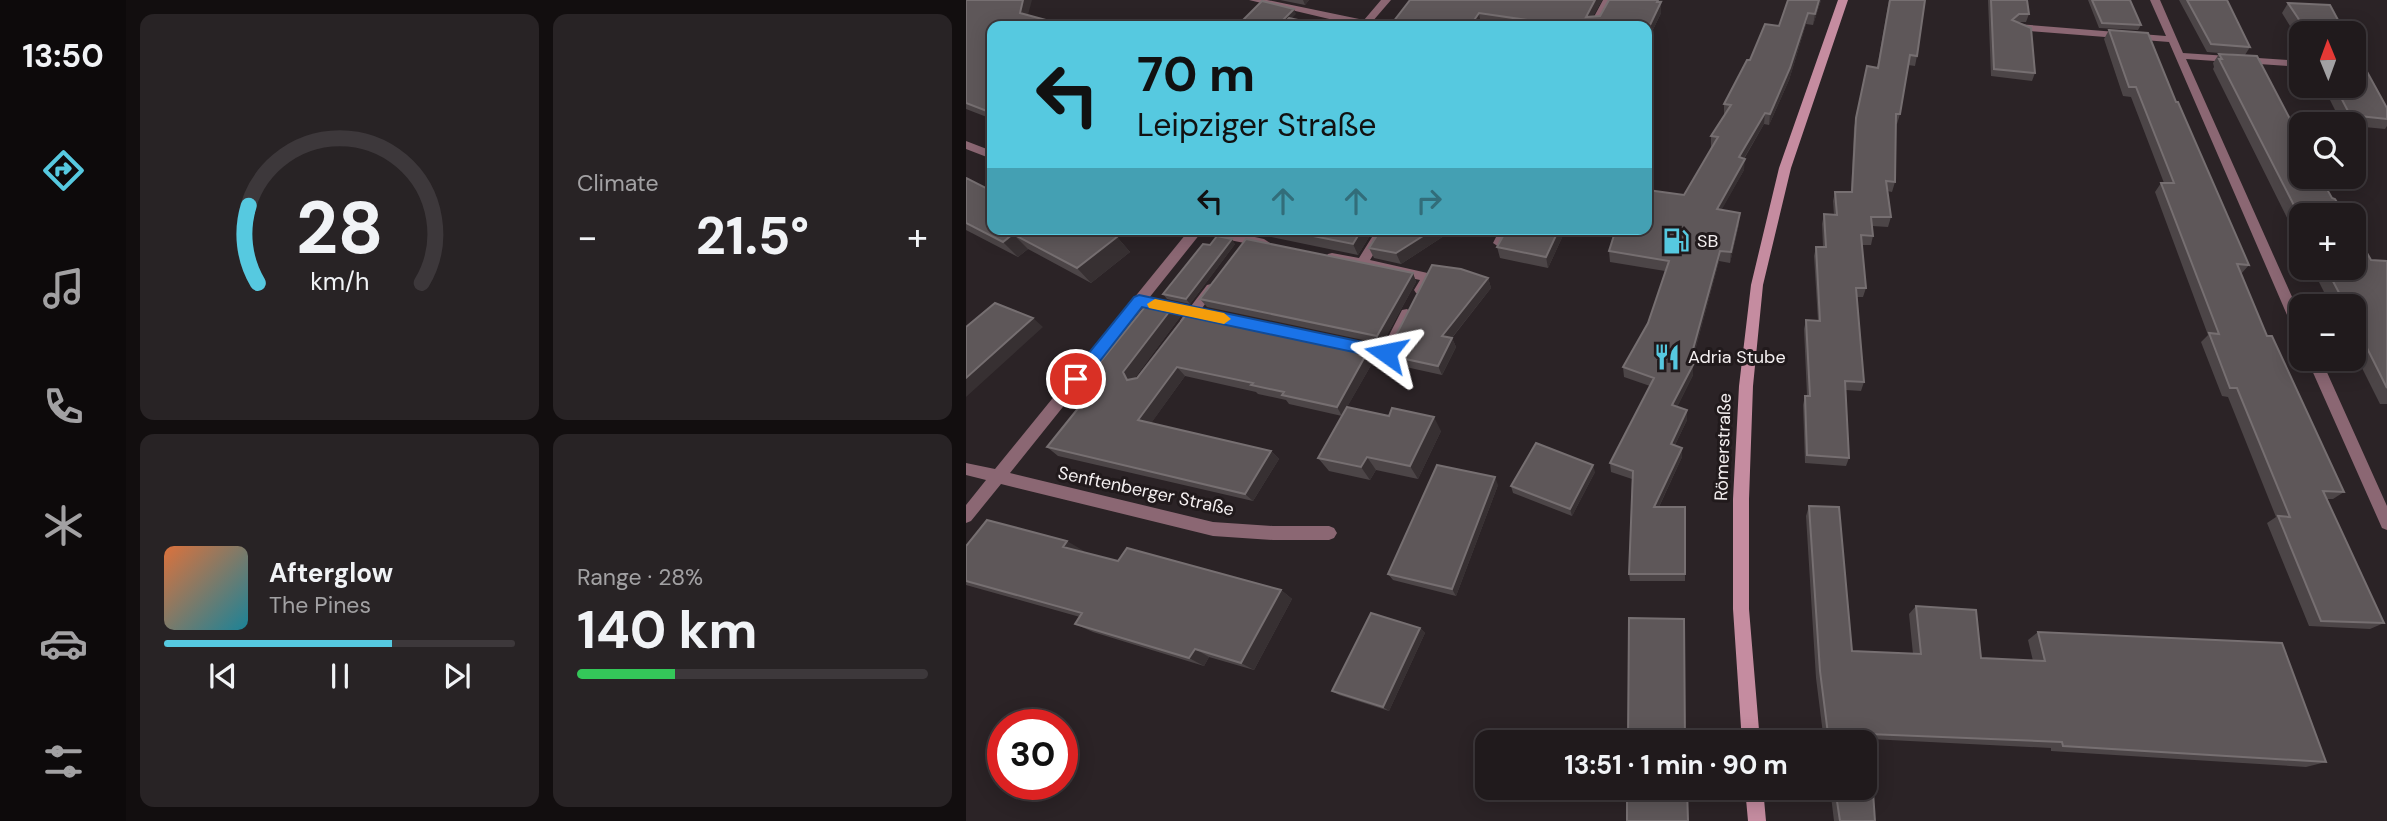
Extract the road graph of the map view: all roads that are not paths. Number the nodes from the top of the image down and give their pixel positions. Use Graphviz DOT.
graph roads {
  1 [pos="1254,0"];
  2 [pos="1385,0"];
  3 [pos="1608,0"];
  4 [pos="1843,0"];
  5 [pos="2154,0"];
  6 [pos="1347,21"];
  7 [pos="1368,21"];
  8 [pos="1597,21"];
  9 [pos="2017,27"];
  10 [pos="2172,38"];
  11 [pos="2179,56"];
  12 [pos="2289,63"];
  13 [pos="966,145"];
  14 [pos="987,153"];
  15 [pos="1192,235"];
  16 [pos="1215,235"];
  17 [pos="1379,235"];
  18 [pos="1503,235"];
  19 [pos="1499,243"];
  20 [pos="1273,245"];
  21 [pos="1324,255"];
  22 [pos="1362,263"];
  23 [pos="1217,281"];
  24 [pos="1139,301"];
  25 [pos="2289,304"];
  26 [pos="1193,312"];
  27 [pos="1231,320"];
  28 [pos="1178,332"];
  29 [pos="1360,347"];
  30 [pos="2319,371"];
  31 [pos="966,469"];
  32 [pos="998,478"];
  33 [pos="966,516"];
  34 [pos="2387,523"];
  35 [pos="1329,533"];
  36 [pos="1750,730"];
  37 [pos="1756,800"];
  38 [pos="1757,821"];
  1 -- 6 [label="street"];
  2 -- 7 [label="street"];
  3 -- 8 [label="street"];
  4 -- 36 [label="main road, Römerstraße"];
  5 -- 10 [label="street"];
  9 -- 10 [label="street"];
  10 -- 11 [label="street"];
  11 -- 12 [label="street"];
  11 -- 25 [label="street"];
  13 -- 14 [label="street"];
  15 -- 24 [label="street"];
  16 -- 20 [label="street"];
  17 -- 22 [label="street"];
  18 -- 19 [label="street"];
  21 -- 22 [label="street"];
  22 -- 29 [label="street"];
  23 -- 26 [label="lane"];
  24 -- 26 [label="street"];
  24 -- 32 [label="street"];
  26 -- 27 [label="street"];
  26 -- 28 [label="lane"];
  30 -- 34 [label="street"];
  31 -- 32 [label="street, Senftenberger Straße"];
  32 -- 33 [label="street"];
  32 -- 35 [label="street, Senftenberger Straße"];
  37 -- 38 [label="main road"];
}
